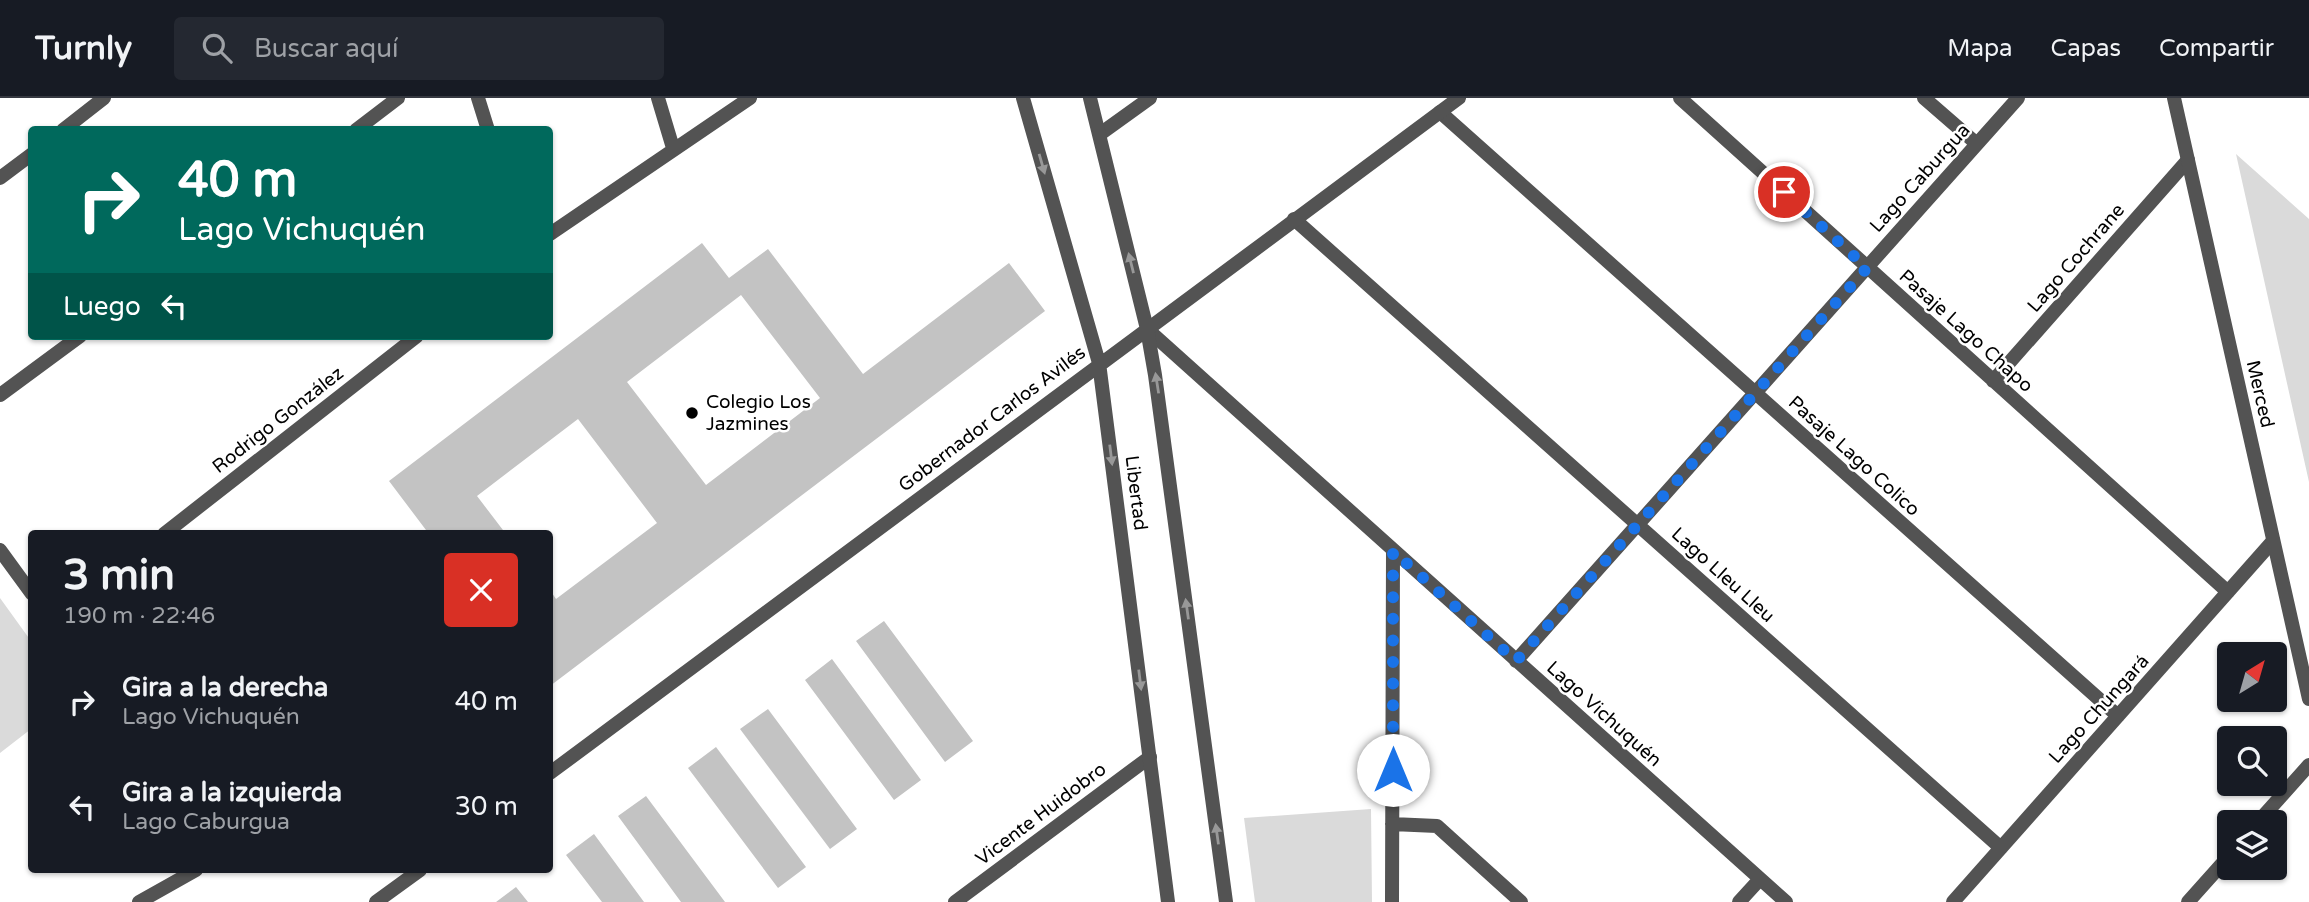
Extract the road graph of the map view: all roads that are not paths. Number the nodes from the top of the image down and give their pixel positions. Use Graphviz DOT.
graph roads {
  1 [pos="104,98"];
  2 [pos="398,98"];
  3 [pos="478,98"];
  4 [pos="658,98"];
  5 [pos="750,98"];
  6 [pos="1023,98"];
  7 [pos="1090,98"];
  8 [pos="1150,98"];
  9 [pos="1459,98"];
  10 [pos="1681,98"];
  11 [pos="1924,98"];
  12 [pos="2018,98"];
  13 [pos="2174,98"];
  14 [pos="1440,112"];
  15 [pos="68,126"];
  16 [pos="361,126"];
  17 [pos="487,126"];
  18 [pos="1100,134"];
  19 [pos="1977,144"];
  20 [pos="673,148"];
  21 [pos="28,157"];
  22 [pos="2188,160"];
  23 [pos="0,178"];
  24 [pos="1294,219"];
  25 [pos="553,232"];
  26 [pos="1867,268"];
  27 [pos="1147,329"];
  28 [pos="75,340"];
  29 [pos="412,340"];
  30 [pos="1099,363"];
  31 [pos="1993,381"];
  32 [pos="1755,393"];
  33 [pos="0,396"];
  34 [pos="1637,525"];
  35 [pos="169,530"];
  36 [pos="2273,541"];
  37 [pos="0,550"];
  38 [pos="1393,551"];
  39 [pos="28,588"];
  40 [pos="2228,593"];
  41 [pos="1516,661"];
  42 [pos="2306,676"];
  43 [pos="2309,699"];
  44 [pos="2118,716"];
  45 [pos="1150,757"];
  46 [pos="2309,765"];
  47 [pos="553,771"];
  48 [pos="2269,810"];
  49 [pos="1392,824"];
  50 [pos="2001,848"];
  51 [pos="2217,870"];
  52 [pos="191,873"];
  53 [pos="416,873"];
  54 [pos="1760,879"];
  55 [pos="139,902"];
  56 [pos="376,902"];
  57 [pos="955,902"];
  58 [pos="1168,902"];
  59 [pos="1226,902"];
  60 [pos="1392,902"];
  61 [pos="1521,902"];
  62 [pos="1739,902"];
  63 [pos="1786,902"];
  64 [pos="1953,902"];
  65 [pos="2188,902"];
  1 -- 15 [label="street"];
  2 -- 16 [label="street"];
  3 -- 17 [label="street"];
  4 -- 20 [label="street"];
  5 -- 20 [label="street"];
  6 -- 30 [label="street, Libertad, one-way"];
  7 -- 18 [label="street, Libertad"];
  8 -- 18 [label="street"];
  9 -- 14 [label="street, Gobernador Carlos Avilés"];
  10 -- 26 [label="street, Pasaje Lago Chapo"];
  11 -- 19 [label="street"];
  12 -- 19 [label="street, Lago Caburgua"];
  13 -- 22 [label="street, Merced"];
  14 -- 24 [label="street, Gobernador Carlos Avilés"];
  14 -- 32 [label="street, Pasaje Lago Colico"];
  27 -- 18 [label="street, Libertad, one-way"];
  19 -- 26 [label="street, Lago Caburgua"];
  20 -- 25 [label="street"];
  21 -- 23 [label="street"];
  22 -- 31 [label="street, Lago Cochrane"];
  22 -- 36 [label="street, Merced"];
  24 -- 27 [label="street, Gobernador Carlos Avilés"];
  24 -- 34 [label="street, Lago Lleu Lleu"];
  26 -- 31 [label="street, Pasaje Lago Chapo"];
  26 -- 32 [label="street, Lago Caburgua"];
  27 -- 30 [label="street, Gobernador Carlos Avilés"];
  27 -- 38 [label="street, Lago Vichuquén"];
  59 -- 27 [label="street, Libertad, one-way"];
  28 -- 33 [label="street"];
  29 -- 35 [label="street, Rodrigo González"];
  30 -- 45 [label="street, Libertad, one-way"];
  30 -- 47 [label="street, Gobernador Carlos Avilés"];
  31 -- 40 [label="street, Pasaje Lago Chapo"];
  32 -- 34 [label="street, Lago Caburgua"];
  32 -- 44 [label="street, Pasaje Lago Colico"];
  34 -- 41 [label="street, Lago Caburgua"];
  34 -- 50 [label="street, Lago Lleu Lleu"];
  36 -- 40 [label="street, Lago Chungará"];
  36 -- 42 [label="street, Merced"];
  37 -- 39 [label="street"];
  38 -- 41 [label="street, Lago Vichuquén"];
  38 -- 49 [label="street"];
  40 -- 44 [label="street, Lago Chungará"];
  41 -- 54 [label="street, Lago Vichuquén"];
  42 -- 43 [label="street, Merced"];
  44 -- 50 [label="street, Lago Chungará"];
  45 -- 57 [label="street, Vicente Huidobro"];
  45 -- 58 [label="street, Libertad"];
  46 -- 48 [label="street"];
  49 -- 60 [label="street"];
  49 -- 61 [label="street"];
  50 -- 64 [label="street, Lago Chungará"];
  51 -- 65 [label="street"];
  52 -- 55 [label="street"];
  53 -- 56 [label="street"];
  54 -- 62 [label="street"];
  54 -- 63 [label="street, Lago Vichuquén"];
}
